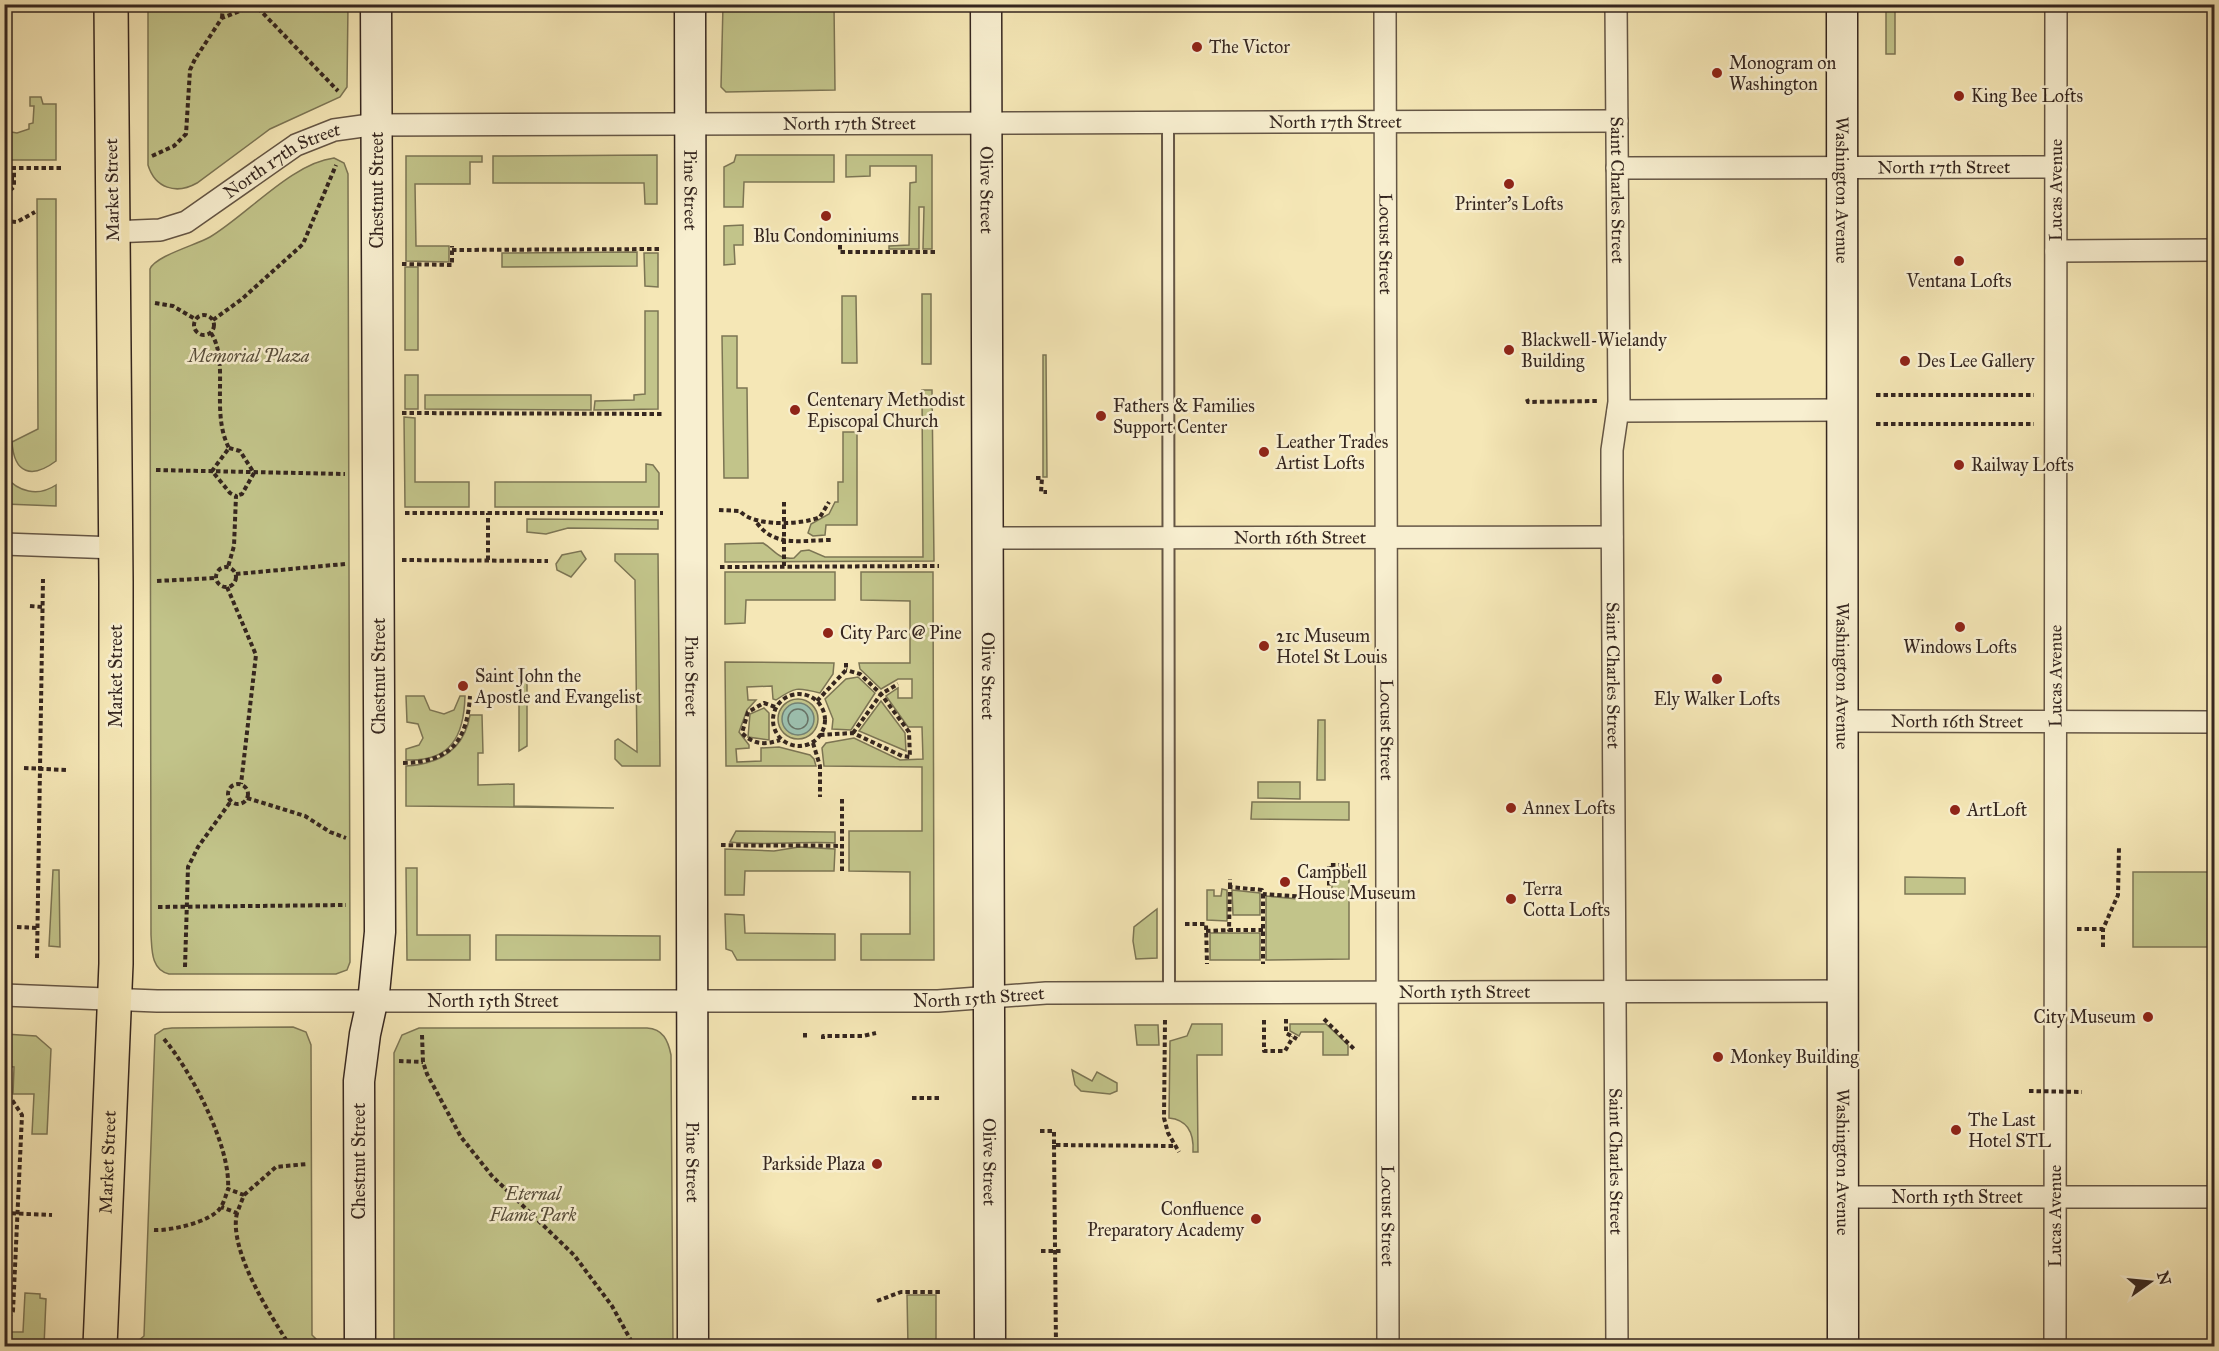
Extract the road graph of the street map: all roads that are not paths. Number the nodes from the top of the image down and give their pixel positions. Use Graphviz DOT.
graph roads {
  1 [pos="111,4"];
  2 [pos="376,4"];
  3 [pos="690,4"];
  4 [pos="986,4"];
  5 [pos="1385,4"];
  6 [pos="1616,4"];
  7 [pos="1842,4"];
  8 [pos="2056,4"];
  9 [pos="1617,121"];
  10 [pos="690,122"];
  11 [pos="1385,122"];
  12 [pos="986,123"];
  13 [pos="1167,123"];
  14 [pos="376,124"];
  15 [pos="2056,167"];
  16 [pos="1617,168"];
  17 [pos="1842,168"];
  18 [pos="112,232"];
  19 [pos="2214,250"];
  20 [pos="2056,251"];
  21 [pos="1842,410"];
  22 [pos="1618,411"];
  23 [pos="1612,537"];
  24 [pos="990,538"];
  25 [pos="1168,538"];
  26 [pos="1387,538"];
  27 [pos="4,544"];
  28 [pos="116,548"];
  29 [pos="1843,721"];
  30 [pos="2056,722"];
  31 [pos="2214,722"];
  32 [pos="1843,991"];
  33 [pos="1388,992"];
  34 [pos="1615,992"];
  35 [pos="1168,993"];
  36 [pos="4,995"];
  37 [pos="989,997"];
  38 [pos="115,1000"];
  39 [pos="692,1000"];
  40 [pos="372,1001"];
  41 [pos="1843,1197"];
  42 [pos="2055,1197"];
  43 [pos="2214,1197"];
  44 [pos="100,1347"];
  45 [pos="360,1347"];
  46 [pos="693,1347"];
  47 [pos="990,1347"];
  48 [pos="1388,1347"];
  49 [pos="1617,1347"];
  50 [pos="1843,1347"];
  51 [pos="2055,1347"];
  1 -- 18 [label="main road, Market Street"];
  2 -- 14 [label="main road, Chestnut Street"];
  3 -- 10 [label="main road, Pine Street"];
  4 -- 12 [label="main road, Olive Street"];
  5 -- 11 [label="street, Locust Street"];
  6 -- 9 [label="street, Saint Charles Street"];
  7 -- 17 [label="main road, Washington Avenue"];
  8 -- 15 [label="street, Lucas Avenue"];
  9 -- 11 [label="street, North 17th Street"];
  9 -- 16 [label="street, Saint Charles Street"];
  10 -- 12 [label="street, North 17th Street"];
  10 -- 14 [label="street, North 17th Street"];
  10 -- 39 [label="main road, Pine Street"];
  11 -- 13 [label="street, North 17th Street"];
  11 -- 26 [label="street, Locust Street"];
  12 -- 13 [label="street, North 17th Street"];
  12 -- 24 [label="main road, Olive Street"];
  13 -- 25 [label="lane"];
  14 -- 18 [label="street, North 17th Street"];
  14 -- 40 [label="main road, Chestnut Street"];
  15 -- 17 [label="street, North 17th Street"];
  15 -- 20 [label="street, Lucas Avenue"];
  16 -- 17 [label="street, North 17th Street"];
  16 -- 22 [label="street, Saint Charles Street"];
  17 -- 21 [label="main road, Washington Avenue"];
  18 -- 28 [label="main road, Market Street"];
  19 -- 20 [label="street"];
  20 -- 30 [label="street, Lucas Avenue"];
  21 -- 22 [label="street"];
  21 -- 29 [label="main road, Washington Avenue"];
  22 -- 23 [label="street, Saint Charles Street"];
  23 -- 26 [label="street, North 16th Street"];
  23 -- 34 [label="street, Saint Charles Street"];
  24 -- 25 [label="street, North 16th Street"];
  24 -- 37 [label="main road, Olive Street"];
  25 -- 26 [label="street, North 16th Street"];
  25 -- 35 [label="lane"];
  26 -- 33 [label="street, Locust Street"];
  27 -- 28 [label="street"];
  28 -- 38 [label="main road, Market Street"];
  29 -- 30 [label="street, North 16th Street"];
  29 -- 32 [label="main road, Washington Avenue"];
  30 -- 31 [label="street, North 16th Street"];
  30 -- 42 [label="street, Lucas Avenue"];
  32 -- 34 [label="street, North 15th Street"];
  32 -- 41 [label="main road, Washington Avenue"];
  33 -- 34 [label="street, North 15th Street"];
  33 -- 35 [label="street, North 15th Street"];
  33 -- 48 [label="street, Locust Street"];
  34 -- 49 [label="street, Saint Charles Street"];
  35 -- 37 [label="street, North 15th Street"];
  36 -- 38 [label="street, North 15th Street"];
  37 -- 39 [label="street, North 15th Street"];
  37 -- 47 [label="main road, Olive Street"];
  38 -- 40 [label="street, North 15th Street"];
  38 -- 44 [label="main road, Market Street"];
  39 -- 40 [label="street, North 15th Street"];
  39 -- 46 [label="main road, Pine Street"];
  40 -- 45 [label="main road, Chestnut Street"];
  41 -- 42 [label="street, North 15th Street"];
  41 -- 50 [label="main road, Washington Avenue"];
  42 -- 43 [label="street, North 15th Street"];
  42 -- 51 [label="street, Lucas Avenue"];
}
